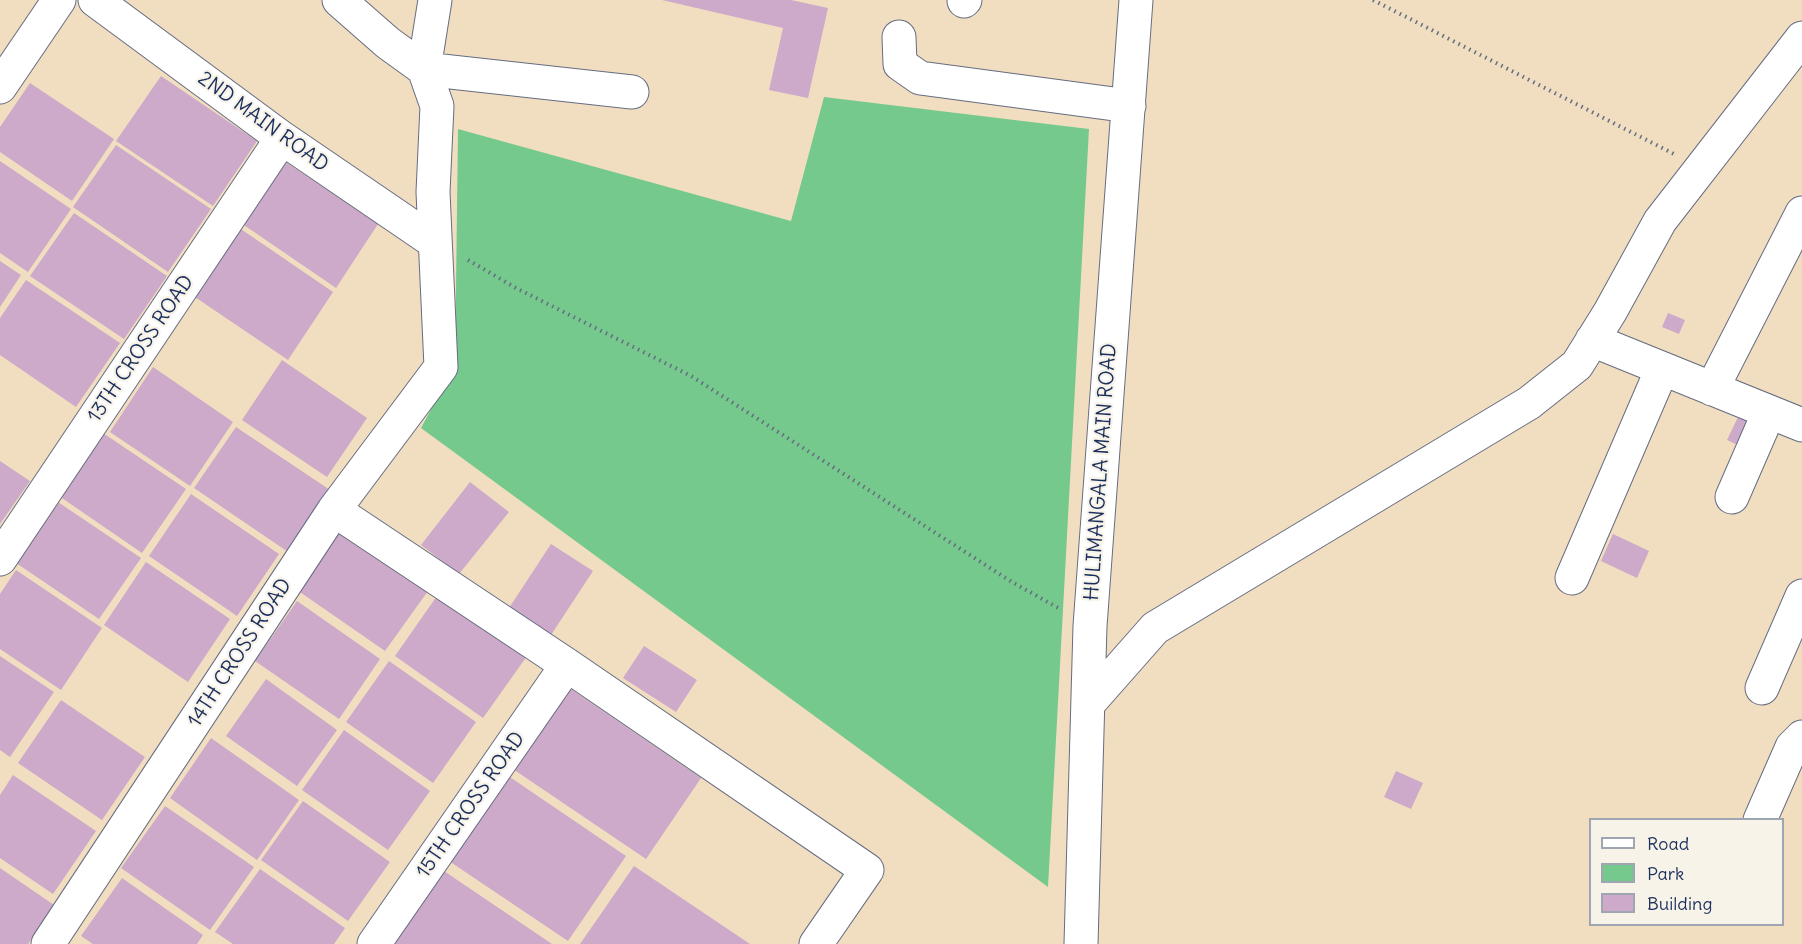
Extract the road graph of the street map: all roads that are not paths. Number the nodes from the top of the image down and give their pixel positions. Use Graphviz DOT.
graph roads {
  1 [pos="58,0"];
  2 [pos="95,0"];
  3 [pos="339,0"];
  4 [pos="435,0"];
  5 [pos="1136,0"];
  6 [pos="899,37"];
  7 [pos="1799,47"];
  8 [pos="424,69"];
  9 [pos="0,87"];
  10 [pos="632,92"];
  11 [pos="1129,106"];
  12 [pos="282,138"];
  13 [pos="1802,213"];
  14 [pos="434,241"];
  15 [pos="1592,340"];
  16 [pos="1662,369"];
  17 [pos="1712,389"];
  18 [pos="1769,412"];
  19 [pos="1802,425"];
  20 [pos="1732,497"];
  21 [pos="334,510"];
  22 [pos="0,559"];
  23 [pos="1572,578"];
  24 [pos="1802,596"];
  25 [pos="567,665"];
  26 [pos="1762,688"];
  27 [pos="1088,704"];
  28 [pos="1802,737"];
  29 [pos="1760,818"];
  30 [pos="48,944"];
  31 [pos="374,944"];
  32 [pos="816,944"];
  33 [pos="1081,944"];
  1 -- 9 [label="street"];
  2 -- 12 [label="street, 2ND MAIN ROAD"];
  3 -- 8 [label="street"];
  4 -- 8 [label="street"];
  5 -- 11 [label="street, HULIMANGALA MAIN ROAD"];
  6 -- 11 [label="street"];
  7 -- 15 [label="street"];
  8 -- 10 [label="street"];
  8 -- 14 [label="street"];
  11 -- 27 [label="street, HULIMANGALA MAIN ROAD"];
  12 -- 14 [label="street, 2ND MAIN ROAD"];
  12 -- 22 [label="street, 13TH CROSS ROAD"];
  13 -- 17 [label="street"];
  14 -- 21 [label="street, 14TH CROSS ROAD"];
  15 -- 16 [label="street"];
  15 -- 27 [label="street"];
  16 -- 17 [label="street"];
  16 -- 23 [label="street"];
  17 -- 18 [label="street"];
  18 -- 19 [label="street"];
  18 -- 20 [label="street"];
  21 -- 25 [label="street"];
  21 -- 30 [label="street, 14TH CROSS ROAD"];
  24 -- 26 [label="street"];
  25 -- 31 [label="street, 15TH CROSS ROAD"];
  25 -- 32 [label="street"];
  27 -- 33 [label="street, HULIMANGALA MAIN ROAD"];
  28 -- 29 [label="street"];
}
